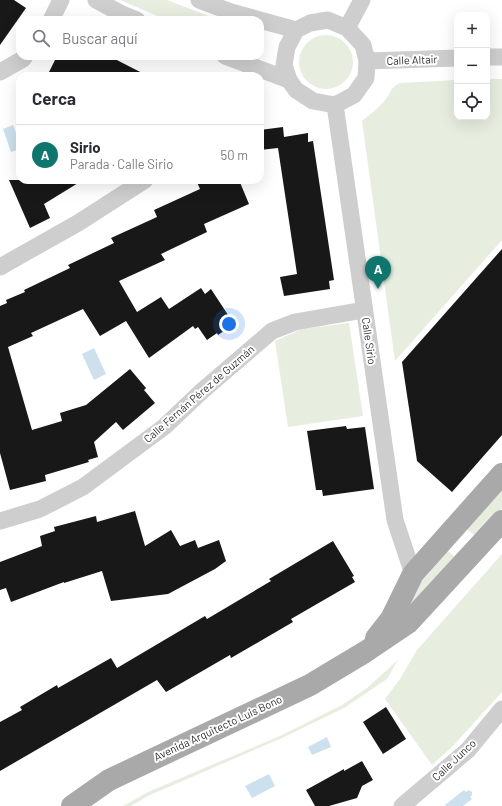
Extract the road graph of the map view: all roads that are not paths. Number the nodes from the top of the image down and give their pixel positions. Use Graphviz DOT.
graph roads {
  1 [pos="61,0"];
  2 [pos="96,0"];
  3 [pos="199,0"];
  4 [pos="362,0"];
  5 [pos="52,16"];
  6 [pos="127,16"];
  7 [pos="245,16"];
  8 [pos="264,21"];
  9 [pos="347,28"];
  10 [pos="296,30"];
  11 [pos="502,56"];
  12 [pos="490,57"];
  13 [pos="454,58"];
  14 [pos="21,60"];
  15 [pos="231,60"];
  16 [pos="367,61"];
  17 [pos="247,71"];
  18 [pos="0,72"];
  19 [pos="264,75"];
  20 [pos="289,80"];
  21 [pos="335,106"];
  22 [pos="139,184"];
  23 [pos="0,267"];
  24 [pos="364,310"];
  25 [pos="502,474"];
  26 [pos="0,521"];
  27 [pos="502,521"];
  28 [pos="412,574"];
  29 [pos="365,652"];
  30 [pos="502,709"];
  31 [pos="72,806"];
  32 [pos="402,806"];
  1 -- 5 [label="street"];
  2 -- 6 [label="street"];
  3 -- 7 [label="street"];
  4 -- 9 [label="street"];
  8 -- 10 [label="street"];
  9 -- 10 [label="street"];
  9 -- 16 [label="street"];
  10 -- 20 [label="street"];
  11 -- 12 [label="street"];
  13 -- 16 [label="street, Calle Altair"];
  14 -- 18 [label="street"];
  15 -- 17 [label="street"];
  16 -- 21 [label="street"];
  19 -- 20 [label="street"];
  20 -- 21 [label="street"];
  21 -- 24 [label="street, Calle Sirio"];
  22 -- 23 [label="street"];
  24 -- 26 [label="street, Calle Fernán Pérez de Guzmán"];
  24 -- 28 [label="street, Calle Sirio"];
  25 -- 28 [label="main road, Avenida Arquitecto Luis Bono"];
  27 -- 29 [label="main road, Avenida Arquitecto Luis Bono"];
  28 -- 29 [label="main road, Avenida Arquitecto Luis Bono"];
  29 -- 31 [label="main road, Avenida Arquitecto Luis Bono"];
  30 -- 32 [label="street, Calle Junco"];
}
